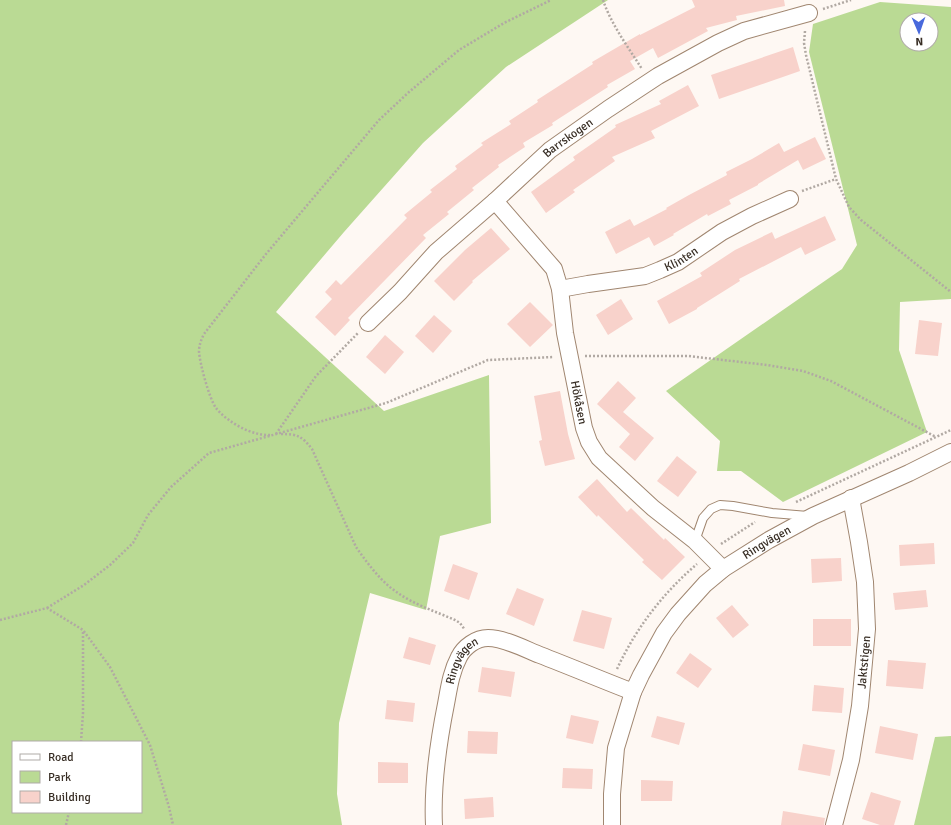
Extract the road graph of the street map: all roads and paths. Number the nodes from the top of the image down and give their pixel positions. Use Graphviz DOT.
graph roads {
  1 [pos="551,0"];
  2 [pos="602,0"];
  3 [pos="851,0"];
  4 [pos="809,13"];
  5 [pos="650,81"];
  6 [pos="836,179"];
  7 [pos="790,199"];
  8 [pos="495,201"];
  9 [pos="560,289"];
  10 [pos="951,292"];
  11 [pos="368,323"];
  12 [pos="570,356"];
  13 [pos="276,434"];
  14 [pos="936,437"];
  15 [pos="951,452"];
  16 [pos="851,498"];
  17 [pos="813,516"];
  18 [pos="694,541"];
  19 [pos="723,569"];
  20 [pos="47,608"];
  21 [pos="0,620"];
  22 [pos="83,630"];
  23 [pos="470,644"];
  24 [pos="634,692"];
  25 [pos="81,741"];
  26 [pos="69,813"];
  27 [pos="66,825"];
  28 [pos="173,825"];
  29 [pos="434,825"];
  30 [pos="612,825"];
  31 [pos="834,825"];
  1 -- 13 [label="path"];
  2 -- 5 [label="path"];
  3 -- 4 [label="path"];
  4 -- 5 [label="street, Barrskogen"];
  4 -- 6 [label="path"];
  5 -- 8 [label="street, Barrskogen"];
  6 -- 7 [label="path"];
  6 -- 10 [label="path"];
  7 -- 9 [label="street, Klinten"];
  8 -- 9 [label="street, Hökåsen"];
  8 -- 11 [label="street, Barrskogen"];
  9 -- 12 [label="street, Hökåsen"];
  11 -- 13 [label="path"];
  12 -- 13 [label="path"];
  12 -- 14 [label="path"];
  12 -- 18 [label="street, Hökåsen"];
  13 -- 20 [label="path"];
  13 -- 23 [label="path"];
  15 -- 16 [label="street, Ringvägen"];
  16 -- 17 [label="street, Ringvägen"];
  16 -- 31 [label="street, Jaktstigen"];
  17 -- 18 [label="lane"];
  17 -- 19 [label="street, Ringvägen"];
  18 -- 19 [label="street, Hökåsen"];
  19 -- 24 [label="street, Ringvägen"];
  20 -- 21 [label="path"];
  20 -- 22 [label="path"];
  22 -- 25 [label="path"];
  22 -- 28 [label="path"];
  23 -- 24 [label="street, Ringvägen"];
  23 -- 29 [label="street, Ringvägen"];
  24 -- 30 [label="street, Ringvägen"];
  26 -- 27 [label="path"];
}
